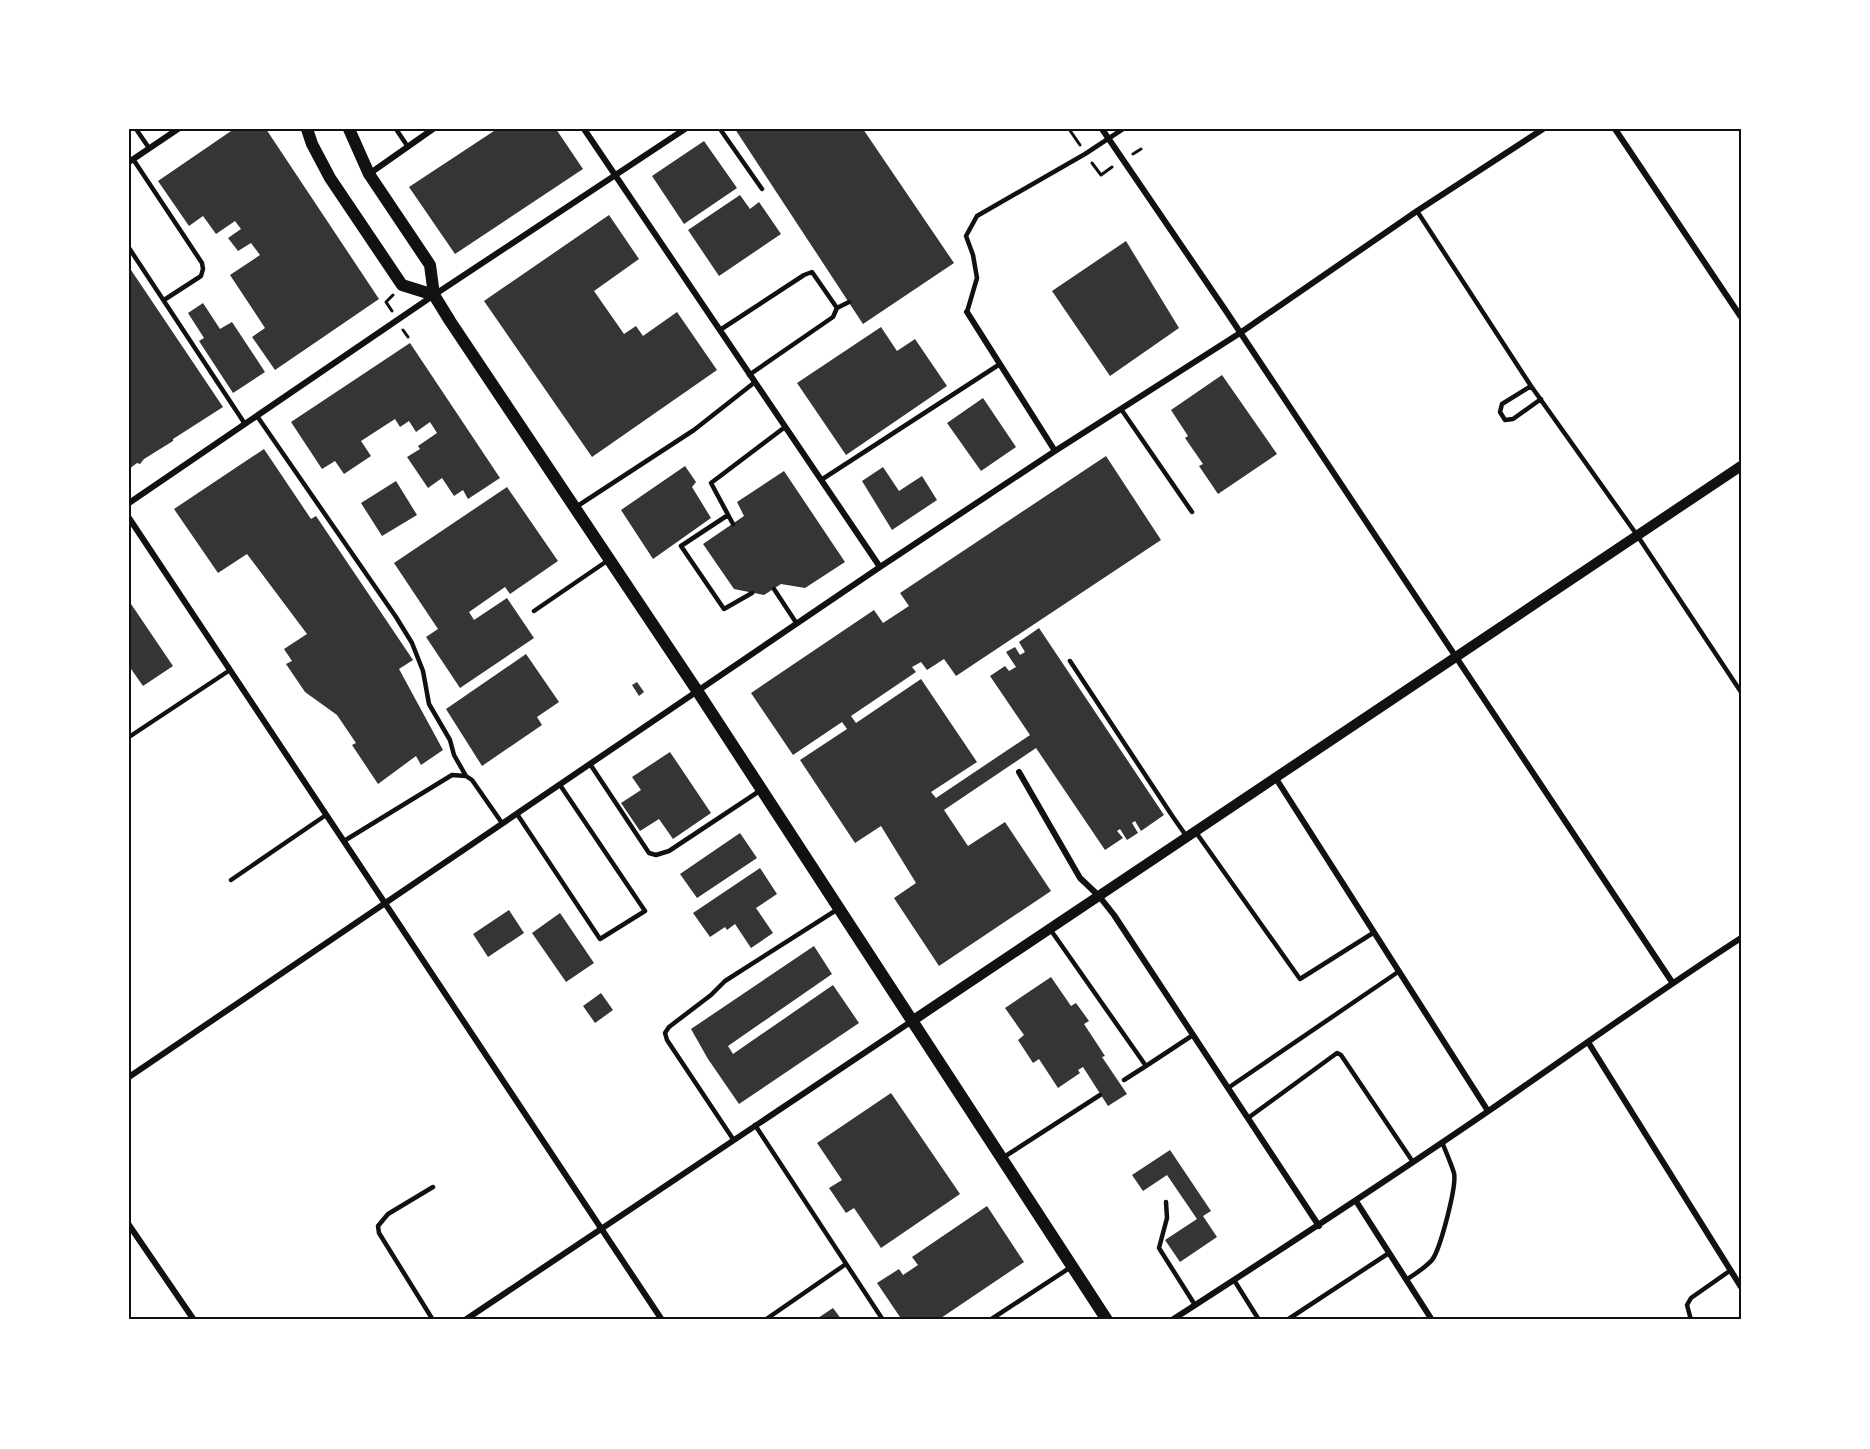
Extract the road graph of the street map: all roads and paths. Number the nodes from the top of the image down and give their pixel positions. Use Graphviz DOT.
graph roads {
  1 [pos="136,129"];
  2 [pos="178,129"];
  3 [pos="307,129"];
  4 [pos="349,129"];
  5 [pos="396,129"];
  6 [pos="433,129"];
  7 [pos="585,129"];
  8 [pos="685,129"];
  9 [pos="720,129"];
  10 [pos="1069,129"];
  11 [pos="1102,129"];
  12 [pos="1123,129"];
  13 [pos="1542,129"];
  14 [pos="1615,129"];
  15 [pos="1108,139"];
  16 [pos="1078,141"];
  17 [pos="408,147"];
  18 [pos="149,148"];
  19 [pos="131,161"];
  20 [pos="369,174"];
  21 [pos="616,176"];
  22 [pos="762,189"];
  23 [pos="1417,211"];
  24 [pos="129,248"];
  25 [pos="434,295"];
  26 [pos="164,300"];
  27 [pos="849,302"];
  28 [pos="837,308"];
  29 [pos="967,312"];
  30 [pos="1741,317"];
  31 [pos="720,330"];
  32 [pos="1240,333"];
  33 [pos="1000,364"];
  34 [pos="749,375"];
  35 [pos="754,382"];
  36 [pos="1531,386"];
  37 [pos="1541,399"];
  38 [pos="1121,409"];
  39 [pos="256,416"];
  40 [pos="245,424"];
  41 [pos="785,427"];
  42 [pos="1055,452"];
  43 [pos="1741,466"];
  44 [pos="821,480"];
  45 [pos="129,503"];
  46 [pos="576,507"];
  47 [pos="1192,513"];
  48 [pos="728,515"];
  49 [pos="129,518"];
  50 [pos="733,524"];
  51 [pos="1637,535"];
  52 [pos="610,559"];
  53 [pos="880,567"];
  54 [pos="774,589"];
  55 [pos="752,593"];
  56 [pos="534,611"];
  57 [pos="797,624"];
  58 [pos="1456,657"];
  59 [pos="1070,661"];
  60 [pos="230,670"];
  61 [pos="698,692"];
  62 [pos="1741,692"];
  63 [pos="129,737"];
  64 [pos="590,764"];
  65 [pos="1019,772"];
  66 [pos="466,776"];
  67 [pos="1275,777"];
  68 [pos="560,785"];
  69 [pos="761,790"];
  70 [pos="517,814"];
  71 [pos="326,815"];
  72 [pos="502,823"];
  73 [pos="1191,834"];
  74 [pos="344,841"];
  75 [pos="231,880"];
  76 [pos="1099,896"];
  77 [pos="384,902"];
  78 [pos="838,909"];
  79 [pos="1050,929"];
  80 [pos="1373,933"];
  81 [pos="1741,938"];
  82 [pos="1398,972"];
  83 [pos="1672,982"];
  84 [pos="912,1021"];
  85 [pos="1193,1035"];
  86 [pos="1588,1042"];
  87 [pos="1146,1066"];
  88 [pos="129,1077"];
  89 [pos="1124,1080"];
  90 [pos="1228,1088"];
  91 [pos="1100,1095"];
  92 [pos="1488,1111"];
  93 [pos="1248,1118"];
  94 [pos="755,1125"];
  95 [pos="733,1139"];
  96 [pos="1442,1142"];
  97 [pos="1002,1159"];
  98 [pos="1413,1162"];
  99 [pos="433,1187"];
  100 [pos="1356,1201"];
  101 [pos="1166,1202"];
  102 [pos="129,1225"];
  103 [pos="1319,1226"];
  104 [pos="601,1228"];
  105 [pos="1389,1253"];
  106 [pos="846,1264"];
  107 [pos="1071,1266"];
  108 [pos="1731,1270"];
  109 [pos="1234,1280"];
  110 [pos="1406,1280"];
  111 [pos="1741,1287"];
  112 [pos="1195,1305"];
  113 [pos="194,1320"];
  114 [pos="433,1320"];
  115 [pos="465,1320"];
  116 [pos="662,1320"];
  117 [pos="765,1320"];
  118 [pos="883,1320"];
  119 [pos="990,1320"];
  120 [pos="1107,1320"];
  121 [pos="1172,1320"];
  122 [pos="1259,1320"];
  123 [pos="1287,1320"];
  124 [pos="1432,1320"];
  125 [pos="1691,1320"];
  1 -- 18 [label="lane"];
  2 -- 18 [label="street"];
  3 -- 25 [label="main road"];
  4 -- 20 [label="main road"];
  5 -- 17 [label="lane"];
  6 -- 17 [label="street"];
  7 -- 21 [label="street"];
  8 -- 21 [label="street"];
  9 -- 22 [label="lane"];
  10 -- 16 [label="path"];
  11 -- 15 [label="street"];
  12 -- 15 [label="lane"];
  13 -- 23 [label="street"];
  14 -- 30 [label="street"];
  15 -- 29 [label="lane"];
  15 -- 32 [label="street"];
  17 -- 20 [label="street"];
  18 -- 19 [label="street"];
  19 -- 26 [label="lane"];
  20 -- 25 [label="main road"];
  21 -- 25 [label="street"];
  21 -- 31 [label="street"];
  23 -- 32 [label="street"];
  23 -- 36 [label="lane"];
  24 -- 26 [label="lane"];
  25 -- 39 [label="street"];
  25 -- 46 [label="main road"];
  26 -- 40 [label="lane"];
  27 -- 28 [label="lane"];
  28 -- 31 [label="lane"];
  28 -- 34 [label="lane"];
  29 -- 33 [label="street"];
  31 -- 34 [label="street"];
  32 -- 38 [label="street"];
  32 -- 58 [label="street"];
  33 -- 42 [label="street"];
  33 -- 44 [label="lane"];
  34 -- 35 [label="street"];
  35 -- 41 [label="street"];
  35 -- 46 [label="lane"];
  36 -- 37 [label="lane"];
  36 -- 37 [label="lane"];
  37 -- 51 [label="lane"];
  38 -- 42 [label="street"];
  38 -- 47 [label="lane"];
  39 -- 40 [label="street"];
  39 -- 66 [label="lane"];
  40 -- 45 [label="street"];
  41 -- 44 [label="street"];
  41 -- 48 [label="lane"];
  42 -- 53 [label="street"];
  43 -- 51 [label="street"];
  44 -- 53 [label="street"];
  46 -- 52 [label="main road"];
  48 -- 50 [label="lane"];
  48 -- 55 [label="lane"];
  49 -- 60 [label="street"];
  51 -- 58 [label="street"];
  51 -- 62 [label="lane"];
  52 -- 56 [label="lane"];
  52 -- 61 [label="main road"];
  53 -- 57 [label="street"];
  54 -- 57 [label="lane"];
  57 -- 61 [label="street"];
  58 -- 67 [label="street"];
  58 -- 83 [label="street"];
  59 -- 73 [label="lane"];
  60 -- 63 [label="lane"];
  60 -- 71 [label="street"];
  61 -- 64 [label="street"];
  61 -- 69 [label="main road"];
  64 -- 68 [label="street"];
  64 -- 69 [label="lane"];
  65 -- 76 [label="street"];
  66 -- 72 [label="lane"];
  66 -- 74 [label="lane"];
  67 -- 73 [label="street"];
  67 -- 80 [label="street"];
  68 -- 70 [label="street"];
  68 -- 70 [label="lane"];
  69 -- 78 [label="main road"];
  70 -- 72 [label="street"];
  71 -- 74 [label="street"];
  71 -- 75 [label="lane"];
  72 -- 77 [label="street"];
  73 -- 76 [label="street"];
  73 -- 80 [label="lane"];
  74 -- 77 [label="street"];
  76 -- 79 [label="street"];
  76 -- 85 [label="street"];
  77 -- 88 [label="street"];
  77 -- 104 [label="street"];
  78 -- 84 [label="main road"];
  78 -- 95 [label="lane"];
  79 -- 84 [label="street"];
  79 -- 87 [label="lane"];
  80 -- 82 [label="street"];
  81 -- 83 [label="street"];
  82 -- 90 [label="lane"];
  82 -- 92 [label="street"];
  83 -- 86 [label="street"];
  84 -- 94 [label="street"];
  84 -- 97 [label="main road"];
  85 -- 87 [label="lane"];
  85 -- 90 [label="street"];
  86 -- 92 [label="street"];
  86 -- 108 [label="street"];
  87 -- 89 [label="lane"];
  90 -- 93 [label="street"];
  91 -- 97 [label="lane"];
  92 -- 96 [label="street"];
  93 -- 98 [label="lane"];
  93 -- 103 [label="street"];
  94 -- 95 [label="street"];
  94 -- 106 [label="lane"];
  95 -- 104 [label="street"];
  96 -- 98 [label="street"];
  96 -- 110 [label="lane"];
  97 -- 107 [label="main road"];
  98 -- 100 [label="street"];
  99 -- 114 [label="lane"];
  100 -- 103 [label="street"];
  100 -- 105 [label="street"];
  101 -- 112 [label="lane"];
  102 -- 113 [label="street"];
  103 -- 109 [label="street"];
  104 -- 115 [label="street"];
  104 -- 116 [label="street"];
  105 -- 110 [label="street"];
  105 -- 123 [label="lane"];
  106 -- 117 [label="lane"];
  106 -- 118 [label="lane"];
  107 -- 119 [label="lane"];
  107 -- 120 [label="main road"];
  108 -- 111 [label="street"];
  108 -- 125 [label="lane"];
  109 -- 112 [label="street"];
  109 -- 122 [label="lane"];
  110 -- 124 [label="street"];
  112 -- 121 [label="street"];
}
